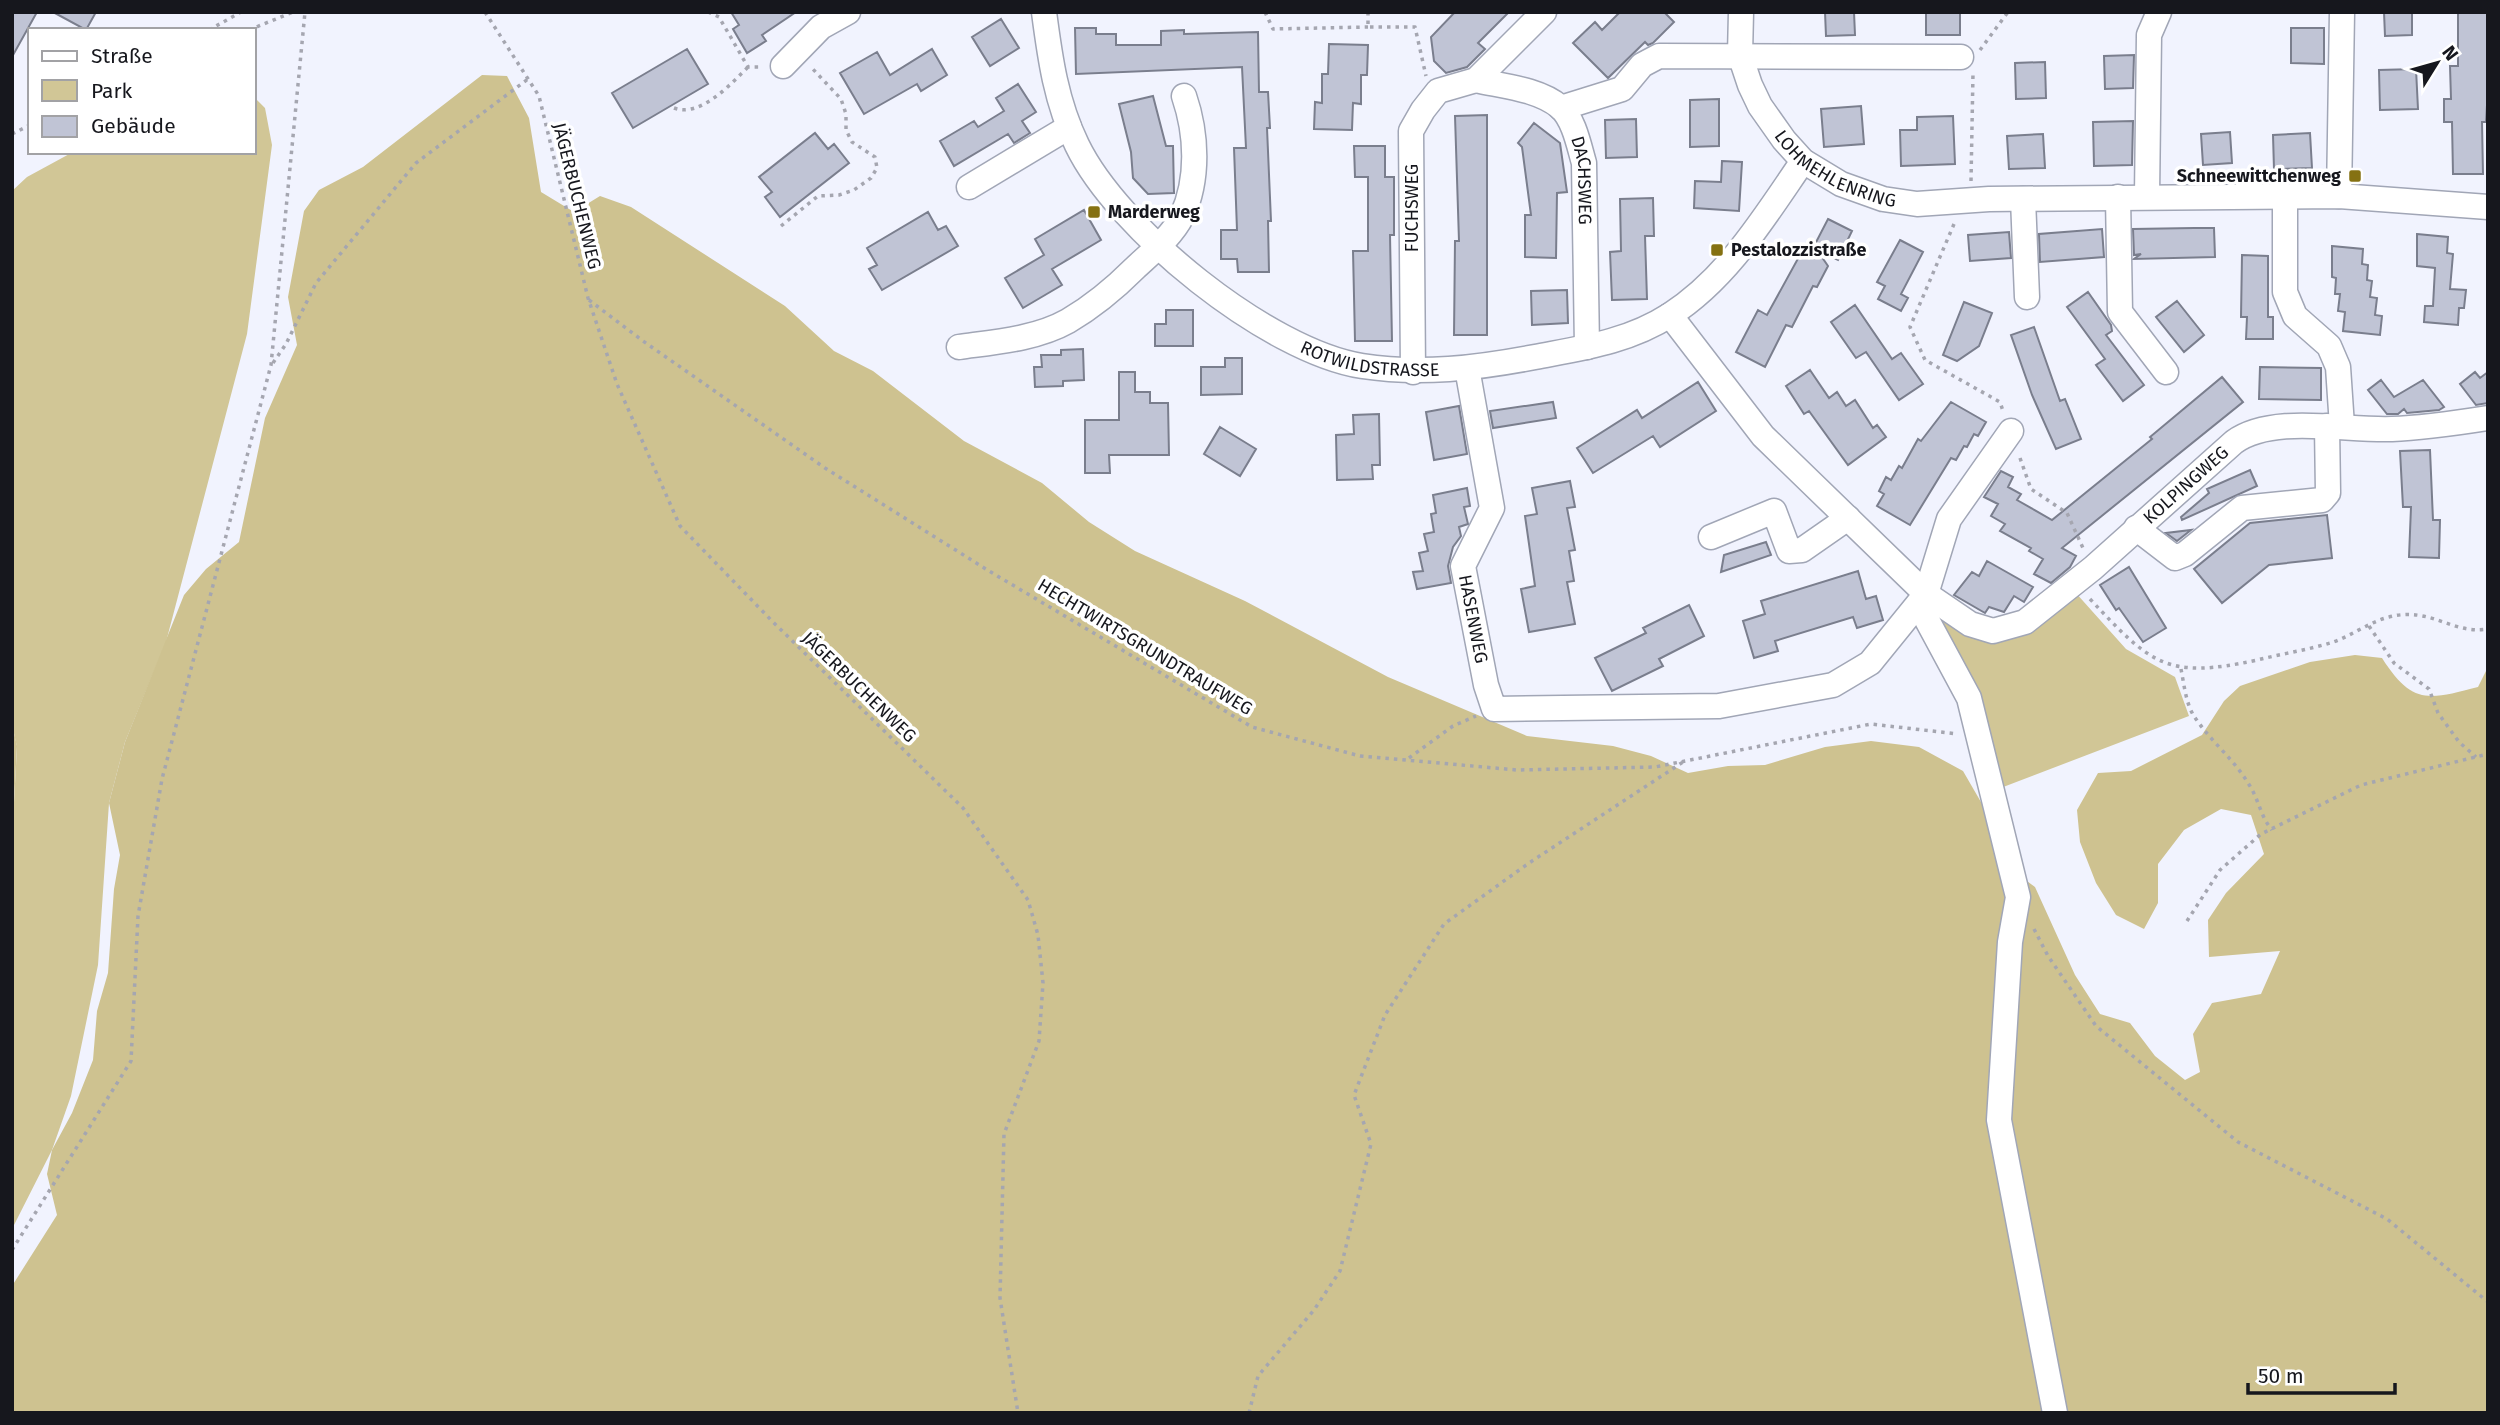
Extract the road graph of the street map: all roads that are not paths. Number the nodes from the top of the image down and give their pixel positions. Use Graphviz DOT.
graph roads {
  1 [pos="848,12"];
  2 [pos="1044,12"];
  3 [pos="1544,12"];
  4 [pos="1741,12"];
  5 [pos="2159,12"];
  6 [pos="2342,12"];
  7 [pos="1740,55"];
  8 [pos="790,59"];
  9 [pos="1969,63"];
  10 [pos="1476,80"];
  11 [pos="1184,96"];
  12 [pos="1561,108"];
  13 [pos="1069,127"];
  14 [pos="1803,161"];
  15 [pos="969,187"];
  16 [pos="2147,196"];
  17 [pos="2339,196"];
  18 [pos="2118,197"];
  19 [pos="2286,198"];
  20 [pos="2023,199"];
  21 [pos="2488,207"];
  22 [pos="1160,244"];
  23 [pos="2027,297"];
  24 [pos="1670,315"];
  25 [pos="959,347"];
  26 [pos="1587,347"];
  27 [pos="1467,368"];
  28 [pos="1413,372"];
  29 [pos="2166,372"];
  30 [pos="2488,418"];
  31 [pos="2335,426"];
  32 [pos="2011,431"];
  33 [pos="1848,518"];
  34 [pos="2136,528"];
  35 [pos="1711,537"];
  36 [pos="1926,594"];
  37 [pos="2055,1413"];
  1 -- 8 [label="street"];
  2 -- 13 [label="street, ROTWILDSTRASSE"];
  3 -- 10 [label="street"];
  4 -- 7 [label="street, LOHMEHLENRING"];
  5 -- 16 [label="street"];
  6 -- 17 [label="street"];
  7 -- 9 [label="street"];
  7 -- 12 [label="street"];
  7 -- 14 [label="street, LOHMEHLENRING"];
  10 -- 12 [label="street"];
  10 -- 28 [label="street, FUCHSWEG"];
  11 -- 22 [label="street"];
  12 -- 26 [label="street, DACHSWEG"];
  13 -- 15 [label="street"];
  13 -- 22 [label="street, ROTWILDSTRASSE"];
  14 -- 20 [label="street, LOHMEHLENRING"];
  14 -- 24 [label="street, ROTWILDSTRASSE"];
  16 -- 18 [label="street, LOHMEHLENRING"];
  16 -- 19 [label="street, LOHMEHLENRING"];
  17 -- 19 [label="street, LOHMEHLENRING"];
  17 -- 21 [label="street, LOHMEHLENRING"];
  18 -- 20 [label="street, LOHMEHLENRING"];
  18 -- 29 [label="street"];
  19 -- 31 [label="street"];
  20 -- 23 [label="street"];
  22 -- 25 [label="street"];
  22 -- 28 [label="street, ROTWILDSTRASSE"];
  24 -- 26 [label="street, ROTWILDSTRASSE"];
  24 -- 33 [label="street"];
  26 -- 27 [label="street, ROTWILDSTRASSE"];
  27 -- 28 [label="street, ROTWILDSTRASSE"];
  27 -- 36 [label="street, HASENWEG"];
  30 -- 31 [label="street, KOLPINGWEG"];
  31 -- 34 [label="street, KOLPINGWEG"];
  31 -- 34 [label="street"];
  32 -- 36 [label="street"];
  33 -- 35 [label="street"];
  33 -- 36 [label="street"];
  34 -- 36 [label="street, KOLPINGWEG"];
  36 -- 37 [label="street"];
}
